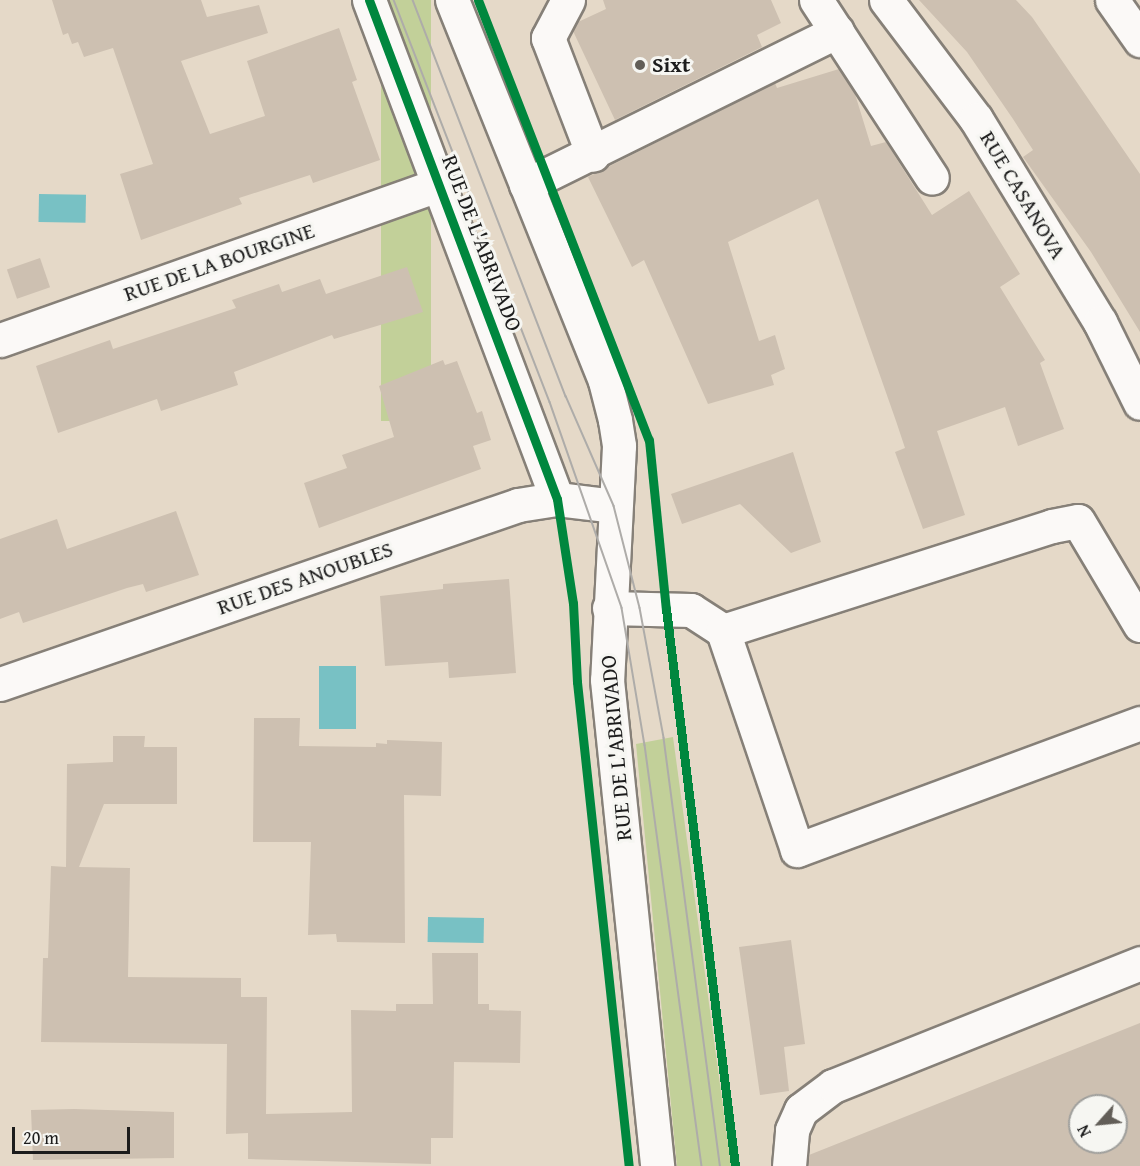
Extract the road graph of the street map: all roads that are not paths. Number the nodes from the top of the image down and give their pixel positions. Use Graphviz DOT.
graph roads {
  1 [pos="369,0"];
  2 [pos="452,0"];
  3 [pos="568,0"];
  4 [pos="816,0"];
  5 [pos="886,0"];
  6 [pos="1112,0"];
  7 [pos="837,32"];
  8 [pos="1140,40"];
  9 [pos="593,155"];
  10 [pos="932,178"];
  11 [pos="438,185"];
  12 [pos="526,185"];
  13 [pos="0,340"];
  14 [pos="1140,403"];
  15 [pos="557,499"];
  16 [pos="614,506"];
  17 [pos="609,608"];
  18 [pos="1140,625"];
  19 [pos="723,631"];
  20 [pos="0,684"];
  21 [pos="1140,723"];
  22 [pos="1140,963"];
  23 [pos="657,1166"];
  24 [pos="789,1166"];
  1 -- 11 [label="street, RUE DE L'ABRIVADO"];
  2 -- 12 [label="street, RUE DE L'ABRIVADO"];
  3 -- 9 [label="street"];
  4 -- 7 [label="street"];
  5 -- 14 [label="street, RUE CASANOVA"];
  6 -- 8 [label="street"];
  7 -- 9 [label="street"];
  7 -- 10 [label="street"];
  9 -- 12 [label="street"];
  11 -- 13 [label="street, RUE DE LA BOURGINE"];
  11 -- 15 [label="street, RUE DE L'ABRIVADO"];
  12 -- 16 [label="street, RUE DE L'ABRIVADO"];
  15 -- 16 [label="street, RUE DES ANOUBLES"];
  15 -- 20 [label="street, RUE DES ANOUBLES"];
  16 -- 17 [label="street, RUE DE L'ABRIVADO"];
  17 -- 19 [label="street"];
  17 -- 23 [label="street, RUE DE L'ABRIVADO"];
  18 -- 19 [label="street"];
  19 -- 21 [label="street"];
  22 -- 24 [label="street"];
}
